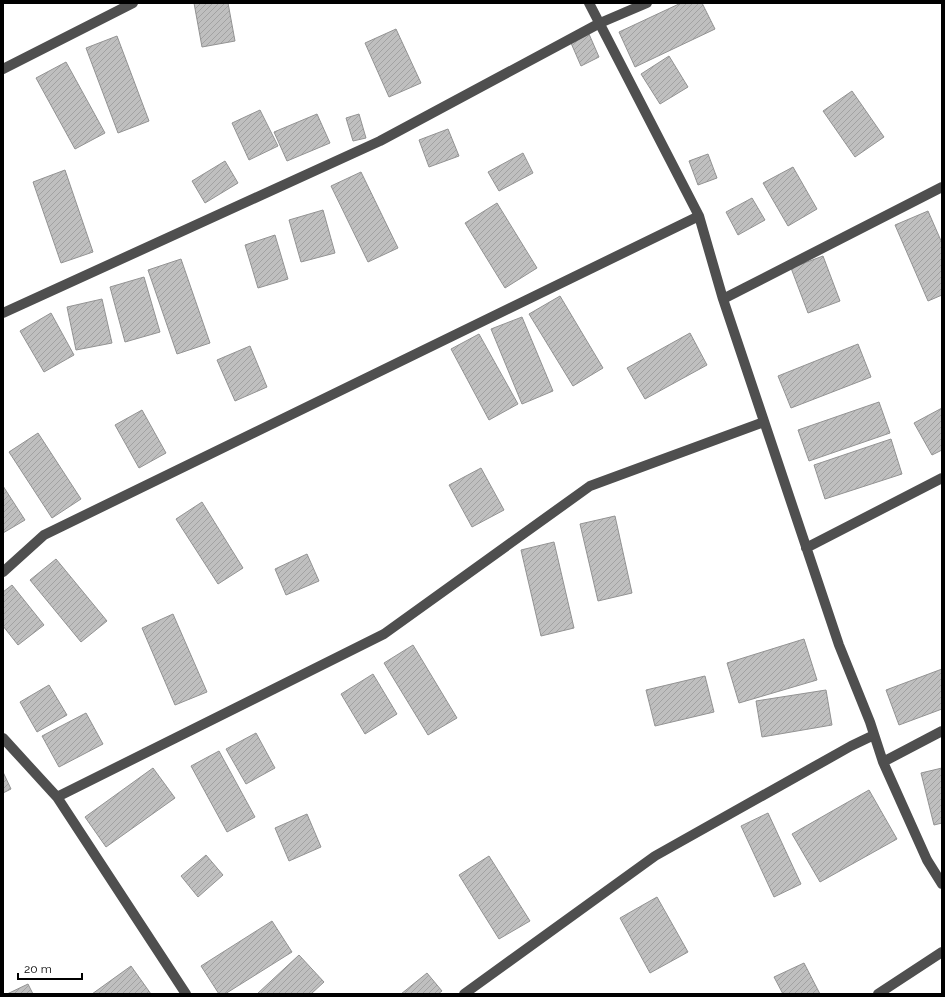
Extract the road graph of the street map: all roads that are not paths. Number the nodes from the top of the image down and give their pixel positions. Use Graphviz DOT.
graph roads {
  1 [pos="133,3"];
  2 [pos="589,3"];
  3 [pos="647,3"];
  4 [pos="600,23"];
  5 [pos="3,69"];
  6 [pos="942,187"];
  7 [pos="699,216"];
  8 [pos="723,299"];
  9 [pos="3,313"];
  10 [pos="764,422"];
  11 [pos="942,478"];
  12 [pos="806,548"];
  13 [pos="3,572"];
  14 [pos="942,731"];
  15 [pos="874,735"];
  16 [pos="3,738"];
  17 [pos="883,762"];
  18 [pos="57,797"];
  19 [pos="942,884"];
  20 [pos="942,952"];
  21 [pos="186,994"];
  22 [pos="464,994"];
  23 [pos="878,994"];
  1 -- 5 [label="street"];
  2 -- 4 [label="street"];
  3 -- 4 [label="street"];
  4 -- 7 [label="street"];
  4 -- 9 [label="street"];
  6 -- 8 [label="street"];
  7 -- 8 [label="street"];
  7 -- 13 [label="street"];
  8 -- 10 [label="street"];
  10 -- 12 [label="street"];
  10 -- 18 [label="street"];
  11 -- 12 [label="street"];
  12 -- 15 [label="street"];
  14 -- 17 [label="street"];
  15 -- 17 [label="street"];
  15 -- 22 [label="street"];
  16 -- 18 [label="street"];
  17 -- 19 [label="street"];
  18 -- 21 [label="street"];
  20 -- 23 [label="street"];
}
